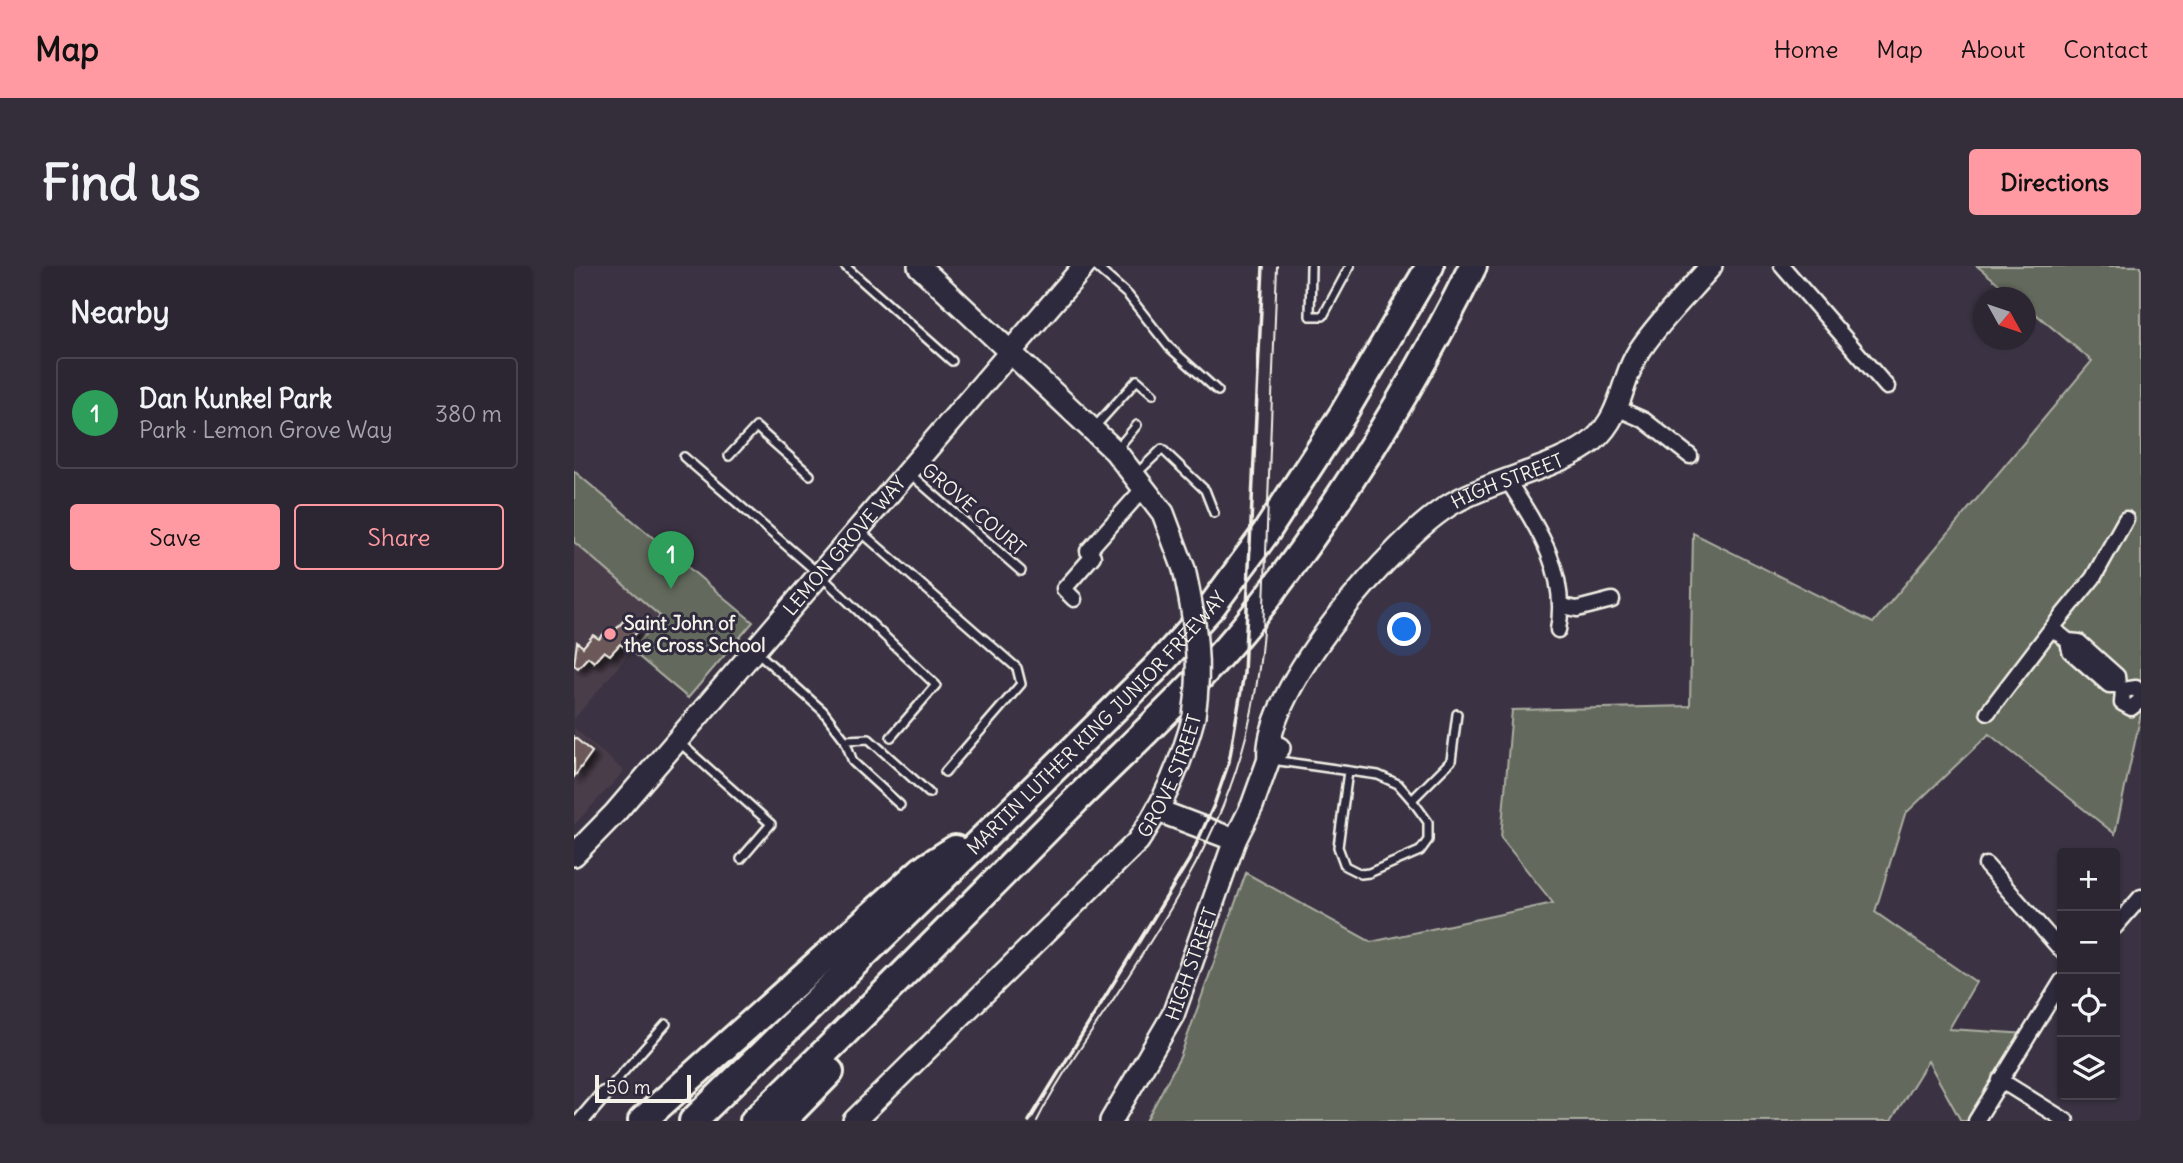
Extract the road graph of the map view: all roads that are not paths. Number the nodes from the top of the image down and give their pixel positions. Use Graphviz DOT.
graph roads {
  1 [pos="845,266"];
  2 [pos="919,266"];
  3 [pos="1084,266"];
  4 [pos="1095,266"];
  5 [pos="1311,266"];
  6 [pos="1350,266"];
  7 [pos="1409,266"];
  8 [pos="1430,266"];
  9 [pos="1711,266"];
  10 [pos="1782,266"];
  11 [pos="1473,269"];
  12 [pos="1010,351"];
  13 [pos="952,361"];
  14 [pos="1360,385"];
  15 [pos="1887,387"];
  16 [pos="1218,391"];
  17 [pos="1153,394"];
  18 [pos="1619,409"];
  19 [pos="1137,425"];
  20 [pos="1093,429"];
  21 [pos="1115,451"];
  22 [pos="729,456"];
  23 [pos="1690,456"];
  24 [pos="684,457"];
  25 [pos="906,471"];
  26 [pos="810,475"];
  27 [pos="1506,478"];
  28 [pos="1139,482"];
  29 [pos="1214,513"];
  30 [pos="2126,519"];
  31 [pos="857,528"];
  32 [pos="1021,571"];
  33 [pos="819,574"];
  34 [pos="1074,599"];
  35 [pos="1612,600"];
  36 [pos="1562,606"];
  37 [pos="2052,628"];
  38 [pos="1558,630"];
  39 [pos="754,649"];
  40 [pos="2141,701"];
  41 [pos="1988,712"];
  42 [pos="1457,714"];
  43 [pos="891,737"];
  44 [pos="845,740"];
  45 [pos="677,741"];
  46 [pos="1269,759"];
  47 [pos="1348,771"];
  48 [pos="945,772"];
  49 [pos="929,793"];
  50 [pos="1412,800"];
  51 [pos="900,805"];
  52 [pos="1159,810"];
  53 [pos="1004,818"];
  54 [pos="1235,841"];
  55 [pos="574,855"];
  56 [pos="741,859"];
  57 [pos="1986,865"];
  58 [pos="2141,897"];
  59 [pos="2120,921"];
  60 [pos="2057,945"];
  61 [pos="896,983"];
  62 [pos="2057,989"];
  63 [pos="666,1024"];
  64 [pos="2000,1080"];
  65 [pos="604,1094"];
  66 [pos="861,1114"];
  67 [pos="581,1121"];
  68 [pos="642,1121"];
  69 [pos="693,1121"];
  70 [pos="754,1121"];
  71 [pos="782,1121"];
  72 [pos="1111,1121"];
  73 [pos="1976,1121"];
  74 [pos="2067,1121"];
  1 -- 13 [label="lane"];
  2 -- 12 [label="main road, GROVE STREET"];
  3 -- 12 [label="main road, LEMON GROVE WAY"];
  4 -- 16 [label="lane"];
  5 -- 6 [label="lane"];
  7 -- 14 [label="highway"];
  8 -- 14 [label="highway, MARTIN LUTHER KING JUNIOR FREEWAY"];
  9 -- 18 [label="main road, HIGH STREET"];
  10 -- 15 [label="street"];
  11 -- 61 [label="highway, MARTIN LUTHER KING JUNIOR FREEWAY"];
  12 -- 20 [label="main road, GROVE STREET"];
  12 -- 25 [label="main road, LEMON GROVE WAY"];
  14 -- 53 [label="highway, MARTIN LUTHER KING JUNIOR FREEWAY"];
  17 -- 20 [label="lane"];
  18 -- 23 [label="street"];
  18 -- 27 [label="main road, HIGH STREET"];
  19 -- 21 [label="lane"];
  20 -- 21 [label="main road, GROVE STREET"];
  21 -- 28 [label="main road, GROVE STREET"];
  22 -- 26 [label="lane"];
  24 -- 33 [label="lane"];
  25 -- 31 [label="main road, LEMON GROVE WAY"];
  25 -- 32 [label="lane, GROVE COURT"];
  27 -- 36 [label="street"];
  27 -- 46 [label="main road, HIGH STREET"];
  28 -- 29 [label="lane"];
  28 -- 34 [label="street"];
  28 -- 52 [label="main road, GROVE STREET, bridge"];
  30 -- 37 [label="street"];
  31 -- 33 [label="main road, LEMON GROVE WAY"];
  31 -- 48 [label="lane"];
  33 -- 39 [label="main road, LEMON GROVE WAY"];
  33 -- 43 [label="lane"];
  35 -- 36 [label="street"];
  36 -- 38 [label="street"];
  37 -- 40 [label="street"];
  37 -- 41 [label="street"];
  39 -- 44 [label="lane"];
  39 -- 45 [label="main road, LEMON GROVE WAY"];
  42 -- 50 [label="lane"];
  44 -- 49 [label="lane"];
  44 -- 51 [label="lane"];
  45 -- 55 [label="main road, LEMON GROVE WAY"];
  45 -- 56 [label="lane"];
  46 -- 47 [label="lane"];
  46 -- 54 [label="main road, HIGH STREET"];
  47 -- 50 [label="lane"];
  47 -- 50 [label="lane"];
  52 -- 54 [label="main road"];
  52 -- 66 [label="main road, GROVE STREET"];
  53 -- 68 [label="highway"];
  53 -- 69 [label="highway, MARTIN LUTHER KING JUNIOR FREEWAY"];
  54 -- 72 [label="main road, HIGH STREET"];
  57 -- 60 [label="street"];
  58 -- 59 [label="street"];
  61 -- 70 [label="highway, MARTIN LUTHER KING JUNIOR FREEWAY"];
  61 -- 71 [label="highway"];
  62 -- 64 [label="street"];
  63 -- 65 [label="lane"];
  64 -- 73 [label="street"];
  64 -- 74 [label="street"];
  65 -- 67 [label="street"];
}
